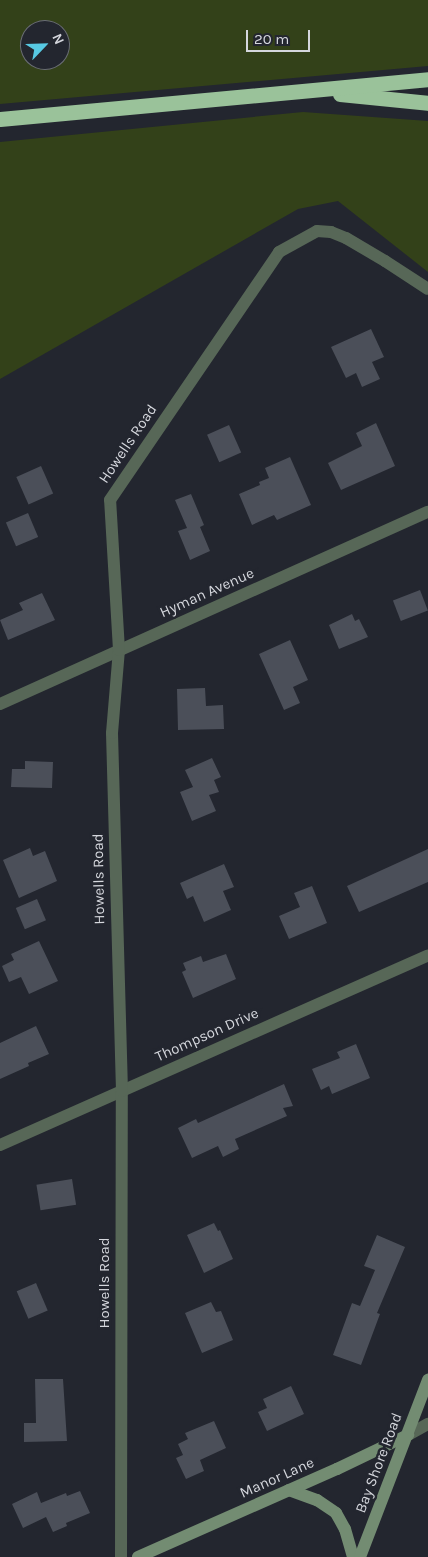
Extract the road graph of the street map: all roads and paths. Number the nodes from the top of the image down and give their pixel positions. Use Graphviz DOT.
graph roads {
  1 [pos="428,79"];
  2 [pos="304,90"];
  3 [pos="428,103"];
  4 [pos="0,119"];
  5 [pos="428,289"];
  6 [pos="428,512"];
  7 [pos="120,650"];
  8 [pos="0,704"];
  9 [pos="428,955"];
  10 [pos="122,1091"];
  11 [pos="0,1145"];
  12 [pos="428,1380"];
  13 [pos="428,1424"];
  14 [pos="408,1435"];
  15 [pos="289,1490"];
  16 [pos="121,1557"];
  17 [pos="138,1557"];
  18 [pos="353,1557"];
  19 [pos="360,1557"];
  1 -- 2 [label="highway"];
  2 -- 3 [label="highway"];
  2 -- 4 [label="highway"];
  5 -- 7 [label="street, Howells Road"];
  6 -- 7 [label="street, Hyman Avenue"];
  7 -- 8 [label="street, Hyman Avenue"];
  7 -- 10 [label="street, Howells Road"];
  9 -- 10 [label="street, Thompson Drive"];
  10 -- 11 [label="street, Thompson Drive"];
  10 -- 16 [label="street, Howells Road"];
  12 -- 14 [label="street, Bay Shore Road"];
  13 -- 14 [label="street, Manor Lane"];
  14 -- 15 [label="street, Manor Lane"];
  14 -- 19 [label="street, Bay Shore Road"];
  15 -- 17 [label="street, Manor Lane"];
  15 -- 18 [label="street"];
}
